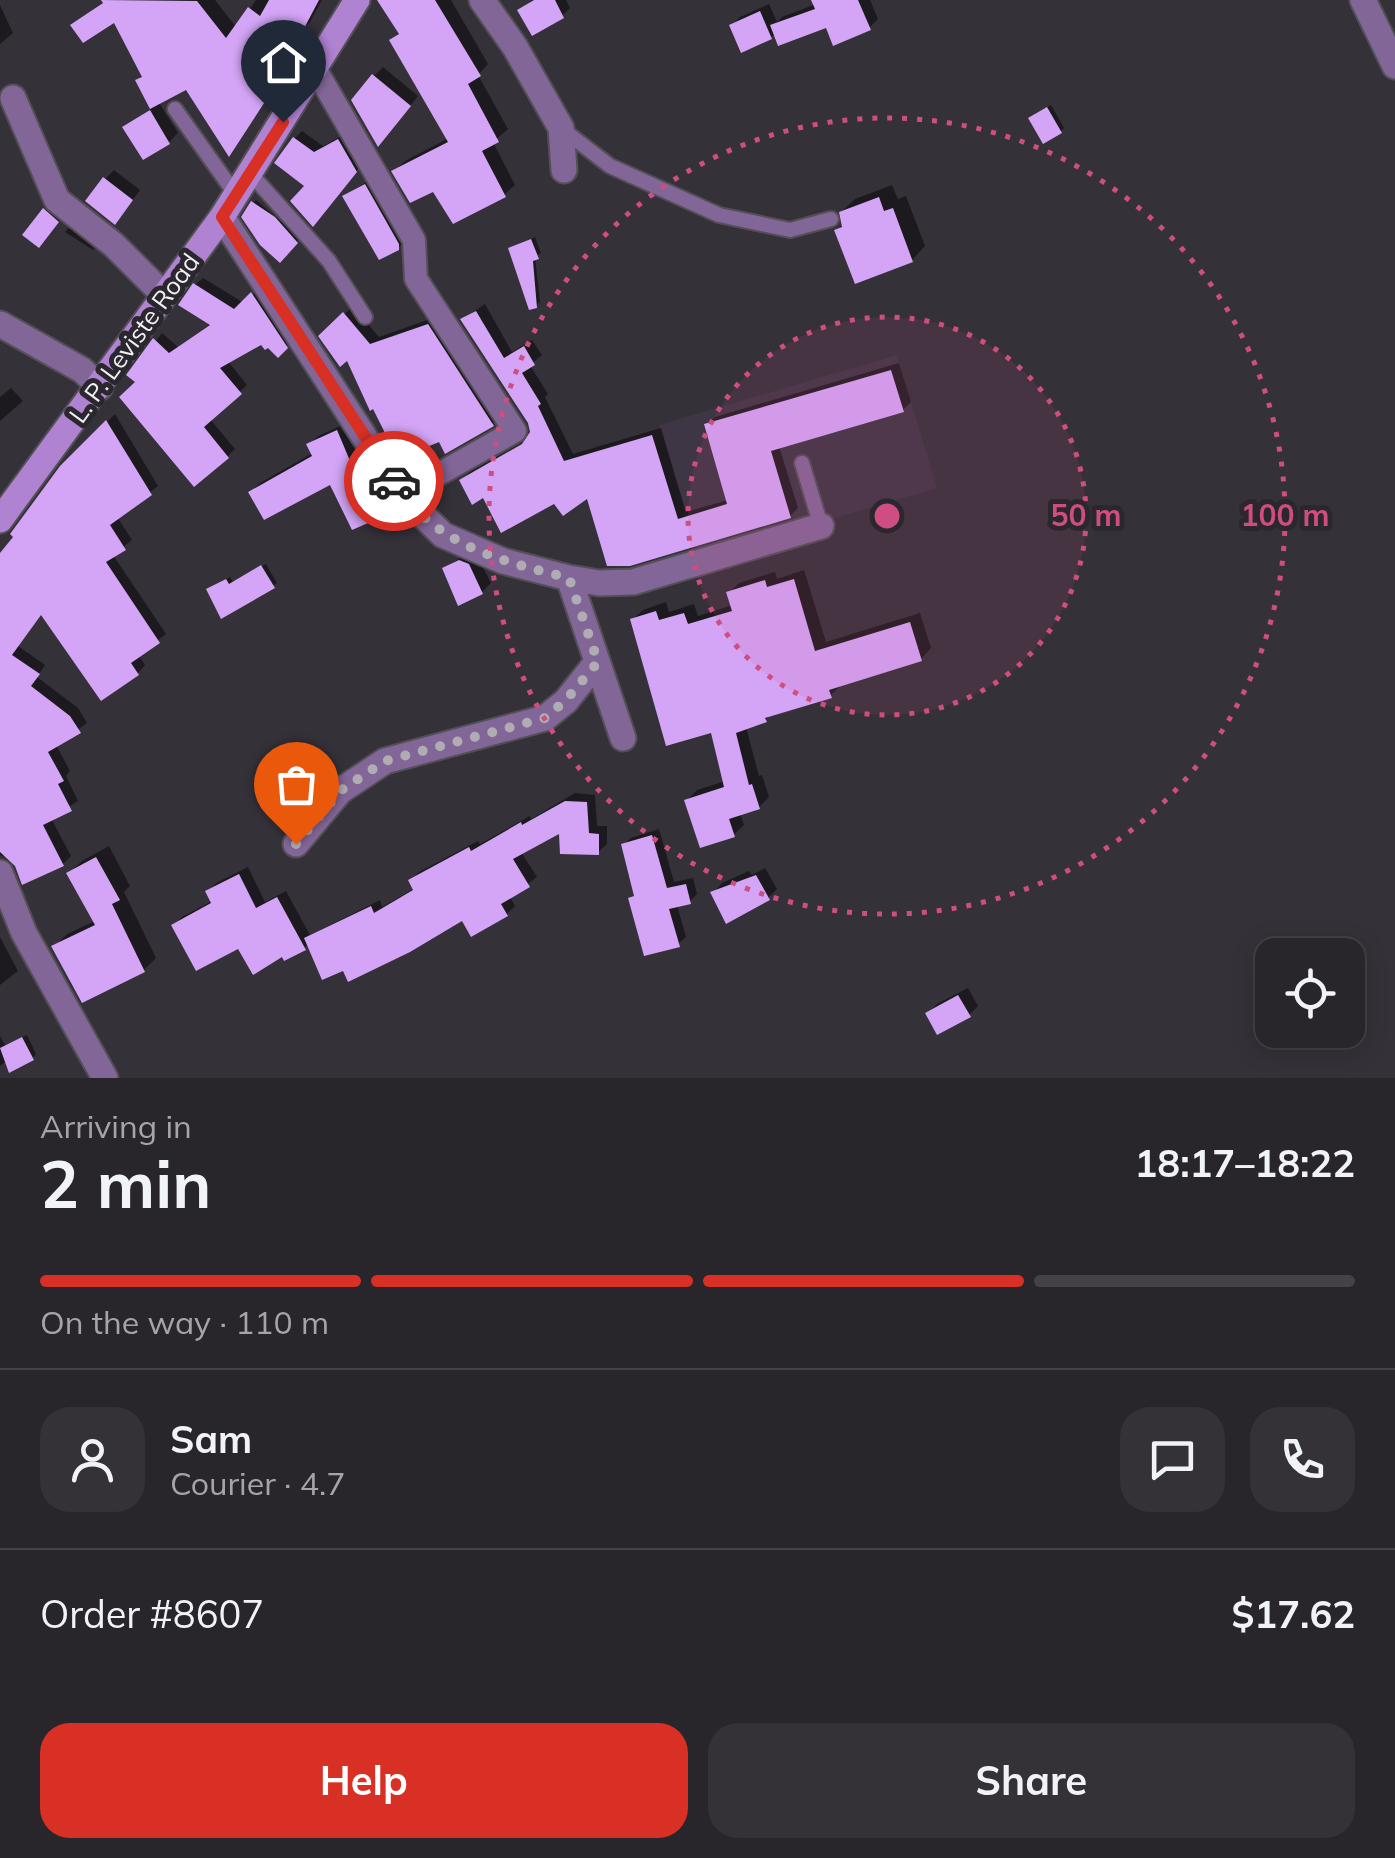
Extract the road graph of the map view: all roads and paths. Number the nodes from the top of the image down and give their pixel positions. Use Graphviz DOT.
graph roads {
  1 [pos="358,0"];
  2 [pos="482,0"];
  3 [pos="1364,0"];
  4 [pos="1395,66"];
  5 [pos="316,70"];
  6 [pos="12,98"];
  7 [pos="175,108"];
  8 [pos="561,128"];
  9 [pos="564,170"];
  10 [pos="236,195"];
  11 [pos="831,220"];
  12 [pos="164,295"];
  13 [pos="365,317"];
  14 [pos="0,324"];
  15 [pos="100,387"];
  16 [pos="802,463"];
  17 [pos="402,495"];
  18 [pos="0,520"];
  19 [pos="821,526"];
  20 [pos="569,578"];
  21 [pos="598,662"];
  22 [pos="623,738"];
  23 [pos="296,844"];
  24 [pos="0,872"];
  25 [pos="105,1078"];
  1 -- 5 [label="main road, L. P. Leviste Road"];
  2 -- 8 [label="street"];
  3 -- 4 [label="street"];
  5 -- 10 [label="main road, L. P. Leviste Road"];
  5 -- 17 [label="street"];
  6 -- 12 [label="street"];
  7 -- 10 [label="lane"];
  8 -- 9 [label="street"];
  8 -- 11 [label="lane"];
  10 -- 12 [label="main road, L. P. Leviste Road"];
  10 -- 13 [label="lane"];
  10 -- 17 [label="street"];
  12 -- 15 [label="main road, L. P. Leviste Road"];
  14 -- 15 [label="street"];
  15 -- 18 [label="main road, L. P. Leviste Road"];
  16 -- 19 [label="lane"];
  17 -- 20 [label="street"];
  19 -- 20 [label="street"];
  20 -- 21 [label="street"];
  21 -- 22 [label="street"];
  21 -- 23 [label="street"];
  24 -- 25 [label="street"];
}
